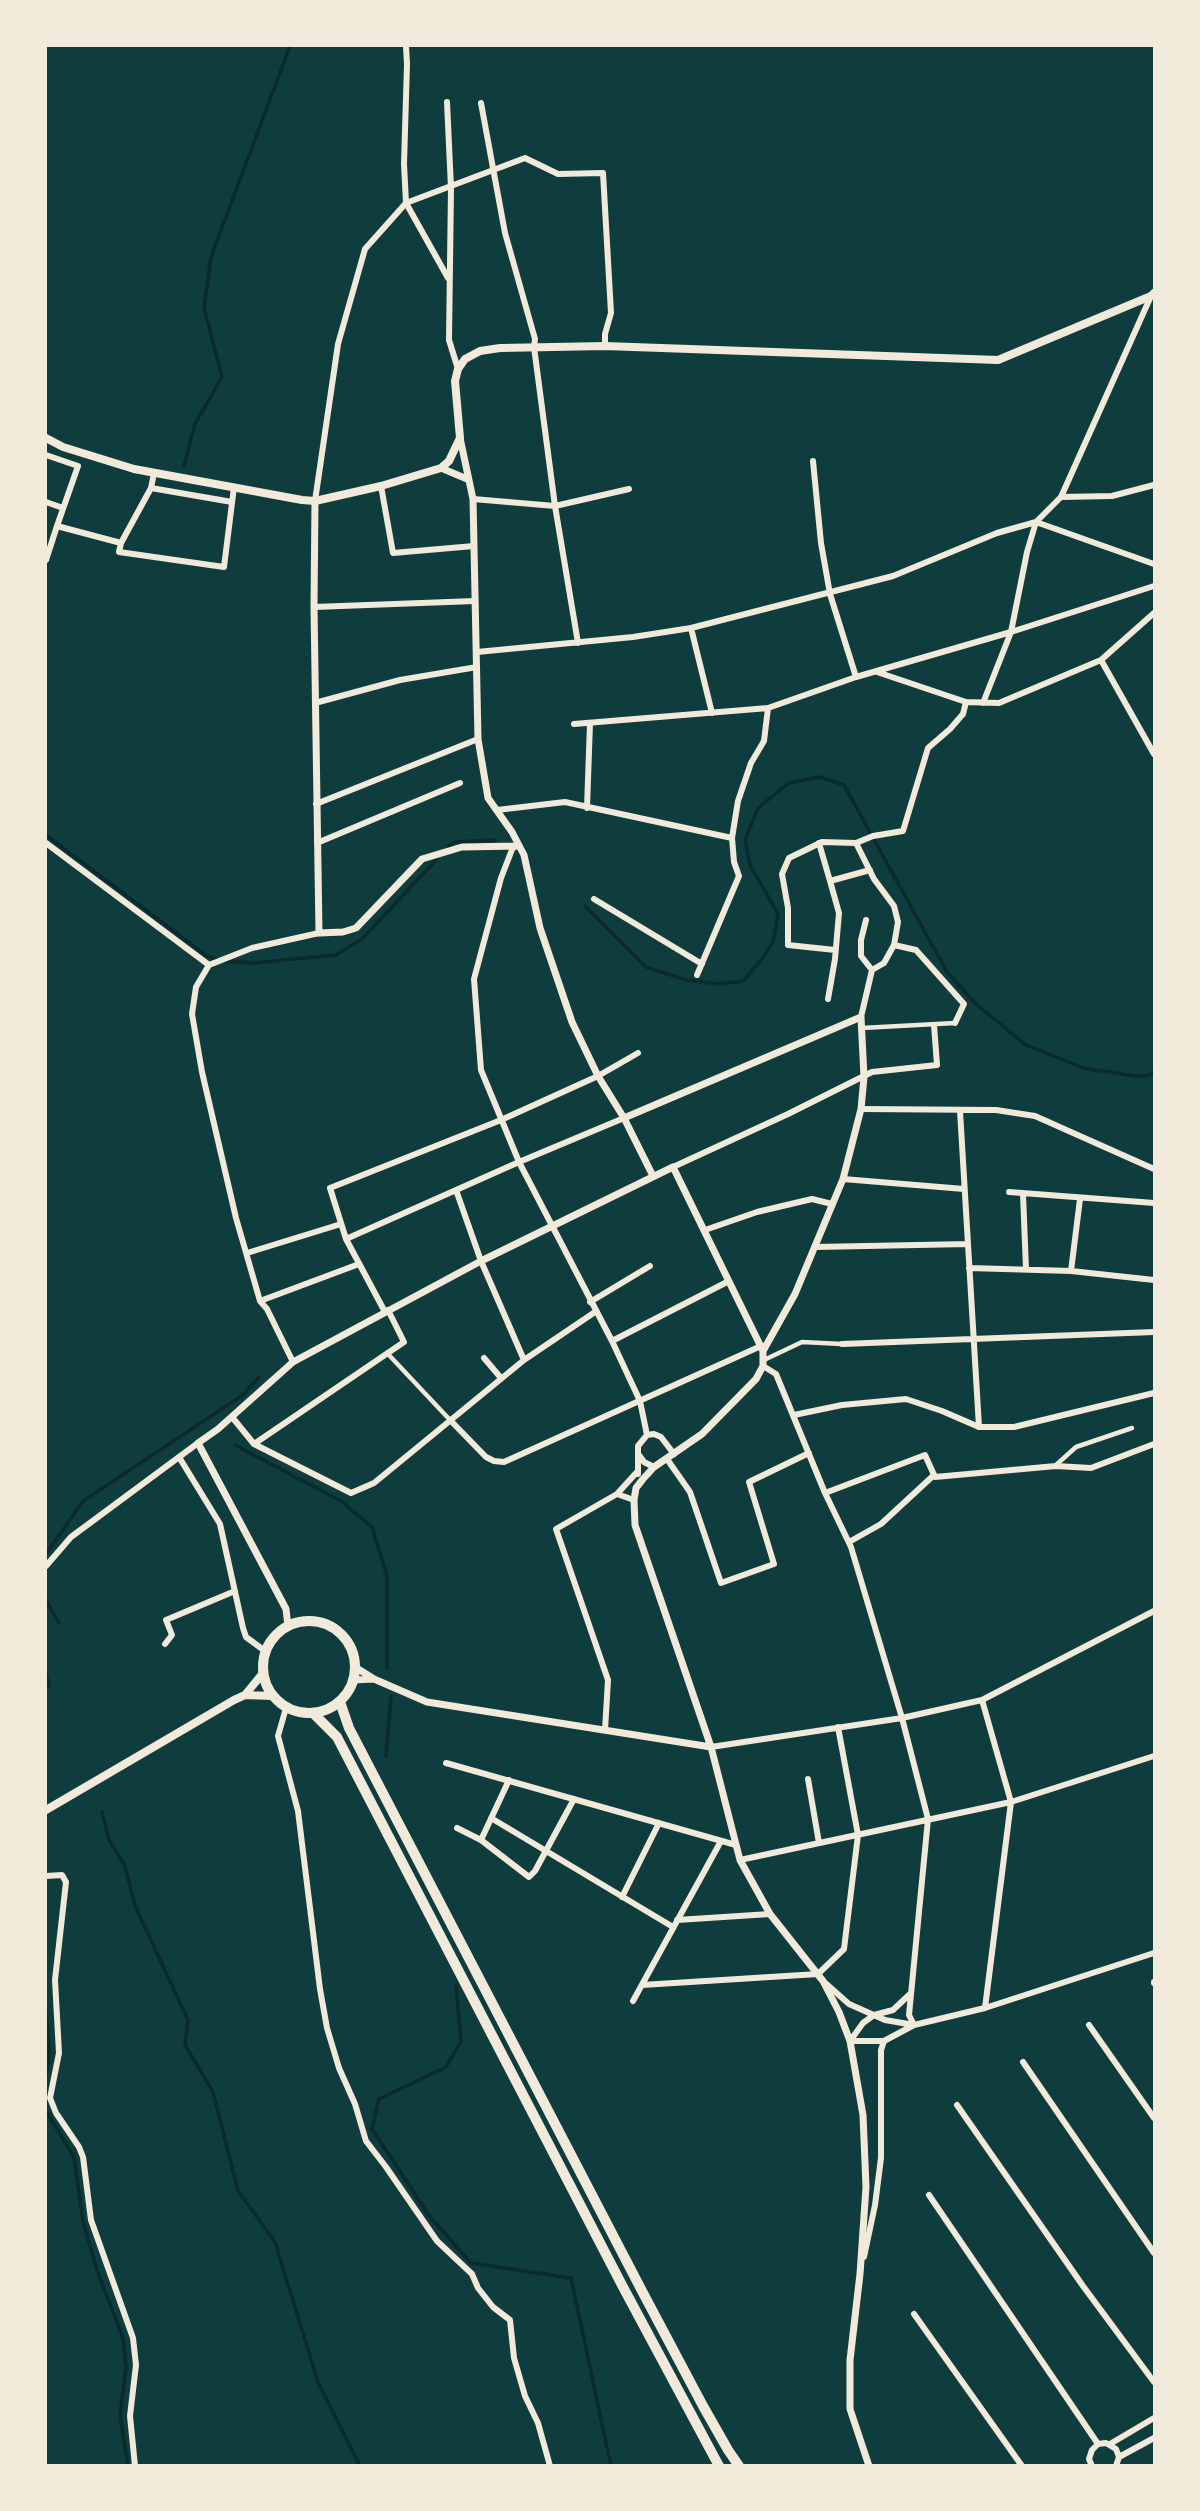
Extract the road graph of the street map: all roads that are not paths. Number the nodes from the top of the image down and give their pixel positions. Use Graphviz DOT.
graph roads {
  1 [pos="406,46"];
  2 [pos="447,102"];
  3 [pos="481,103"];
  4 [pos="492,171"];
  5 [pos="451,188"];
  6 [pos="406,203"];
  7 [pos="449,281"];
  8 [pos="1153,294"];
  9 [pos="606,346"];
  10 [pos="534,348"];
  11 [pos="458,369"];
  12 [pos="46,438"];
  13 [pos="460,438"];
  14 [pos="46,455"];
  15 [pos="813,461"];
  16 [pos="441,468"];
  17 [pos="154,473"];
  18 [pos="467,479"];
  19 [pos="1154,485"];
  20 [pos="234,486"];
  21 [pos="381,486"];
  22 [pos="150,488"];
  23 [pos="629,489"];
  24 [pos="1061,497"];
  25 [pos="473,499"];
  26 [pos="315,500"];
  27 [pos="46,502"];
  28 [pos="232,502"];
  29 [pos="555,506"];
  30 [pos="63,508"];
  31 [pos="1036,522"];
  32 [pos="57,526"];
  33 [pos="121,543"];
  34 [pos="474,546"];
  35 [pos="46,560"];
  36 [pos="1154,564"];
  37 [pos="1154,586"];
  38 [pos="830,594"];
  39 [pos="475,601"];
  40 [pos="314,607"];
  41 [pos="1154,615"];
  42 [pos="691,628"];
  43 [pos="1011,632"];
  44 [pos="578,643"];
  45 [pos="477,652"];
  46 [pos="1101,660"];
  47 [pos="477,667"];
  48 [pos="875,671"];
  49 [pos="856,677"];
  50 [pos="966,702"];
  51 [pos="315,703"];
  52 [pos="983,703"];
  53 [pos="768,708"];
  54 [pos="712,713"];
  55 [pos="590,723"];
  56 [pos="575,724"];
  57 [pos="478,739"];
  58 [pos="1154,754"];
  59 [pos="460,783"];
  60 [pos="316,804"];
  61 [pos="587,808"];
  62 [pos="497,810"];
  63 [pos="732,838"];
  64 [pos="46,843"];
  65 [pos="819,843"];
  66 [pos="856,843"];
  67 [pos="317,844"];
  68 [pos="516,846"];
  69 [pos="870,870"];
  70 [pos="830,881"];
  71 [pos="594,899"];
  72 [pos="866,920"];
  73 [pos="319,933"];
  74 [pos="894,945"];
  75 [pos="835,950"];
  76 [pos="702,964"];
  77 [pos="209,965"];
  78 [pos="872,970"];
  79 [pos="697,975"];
  80 [pos="828,999"];
  81 [pos="861,1017"];
  82 [pos="956,1023"];
  83 [pos="934,1024"];
  84 [pos="862,1028"];
  85 [pos="638,1053"];
  86 [pos="598,1076"];
  87 [pos="864,1077"];
  88 [pos="861,1110"];
  89 [pos="960,1111"];
  90 [pos="624,1118"];
  91 [pos="501,1120"];
  92 [pos="519,1162"];
  93 [pos="673,1167"];
  94 [pos="1154,1169"];
  95 [pos="653,1175"];
  96 [pos="843,1179"];
  97 [pos="456,1189"];
  98 [pos="964,1189"];
  99 [pos="1009,1192"];
  100 [pos="1023,1194"];
  101 [pos="1080,1199"];
  102 [pos="1154,1203"];
  103 [pos="832,1204"];
  104 [pos="341,1224"];
  105 [pos="551,1226"];
  106 [pos="705,1230"];
  107 [pos="346,1239"];
  108 [pos="968,1244"];
  109 [pos="815,1247"];
  110 [pos="247,1253"];
  111 [pos="481,1261"];
  112 [pos="359,1264"];
  113 [pos="650,1266"];
  114 [pos="969,1268"];
  115 [pos="1026,1269"];
  116 [pos="1071,1271"];
  117 [pos="1154,1280"];
  118 [pos="729,1281"];
  119 [pos="260,1301"];
  120 [pos="590,1302"];
  121 [pos="387,1311"];
  122 [pos="595,1312"];
  123 [pos="1154,1332"];
  124 [pos="973,1339"];
  125 [pos="612,1341"];
  126 [pos="842,1344"];
  127 [pos="762,1349"];
  128 [pos="388,1354"];
  129 [pos="484,1358"];
  130 [pos="524,1360"];
  131 [pos="293,1362"];
  132 [pos="763,1363"];
  133 [pos="501,1378"];
  134 [pos="1154,1393"];
  135 [pos="640,1401"];
  136 [pos="794,1415"];
  137 [pos="232,1417"];
  138 [pos="450,1420"];
  139 [pos="979,1427"];
  140 [pos="1132,1428"];
  141 [pos="647,1435"];
  142 [pos="198,1443"];
  143 [pos="254,1444"];
  144 [pos="1154,1444"];
  145 [pos="809,1453"];
  146 [pos="674,1454"];
  147 [pos="639,1455"];
  148 [pos="179,1457"];
  149 [pos="667,1459"];
  150 [pos="1056,1465"];
  151 [pos="654,1467"];
  152 [pos="638,1472"];
  153 [pos="935,1476"];
  154 [pos="640,1482"];
  155 [pos="825,1493"];
  156 [pos="617,1494"];
  157 [pos="634,1500"];
  158 [pos="849,1542"];
  159 [pos="46,1566"];
  160 [pos="235,1591"];
  161 [pos="1154,1611"];
  162 [pos="288,1626"];
  163 [pos="165,1644"];
  164 [pos="265,1651"];
  165 [pos="355,1667"];
  166 [pos="262,1672"];
  167 [pos="374,1679"];
  168 [pos="353,1680"];
  169 [pos="245,1695"];
  170 [pos="272,1696"];
  171 [pos="982,1700"];
  172 [pos="340,1702"];
  173 [pos="286,1708"];
  174 [pos="314,1714"];
  175 [pos="902,1717"];
  176 [pos="838,1727"];
  177 [pos="605,1730"];
  178 [pos="711,1747"];
  179 [pos="1154,1756"];
  180 [pos="446,1763"];
  181 [pos="807,1779"];
  182 [pos="509,1780"];
  183 [pos="574,1799"];
  184 [pos="1011,1802"];
  185 [pos="46,1810"];
  186 [pos="491,1818"];
  187 [pos="928,1819"];
  188 [pos="659,1823"];
  189 [pos="457,1828"];
  190 [pos="858,1835"];
  191 [pos="481,1839"];
  192 [pos="721,1841"];
  193 [pos="820,1843"];
  194 [pos="736,1845"];
  195 [pos="546,1851"];
  196 [pos="740,1860"];
  197 [pos="46,1876"];
  198 [pos="622,1897"];
  199 [pos="770,1914"];
  200 [pos="675,1923"];
  201 [pos="1154,1953"];
  202 [pos="821,1977"];
  203 [pos="642,1985"];
  204 [pos="911,1993"];
  205 [pos="634,2001"];
  206 [pos="985,2008"];
  207 [pos="874,2015"];
  208 [pos="914,2025"];
  209 [pos="1089,2025"];
  210 [pos="849,2041"];
  211 [pos="884,2041"];
  212 [pos="1023,2062"];
  213 [pos="957,2105"];
  214 [pos="1154,2118"];
  215 [pos="929,2195"];
  216 [pos="1154,2253"];
  217 [pos="860,2274"];
  218 [pos="914,2314"];
  219 [pos="1154,2382"];
  220 [pos="1154,2418"];
  221 [pos="1154,2438"];
  222 [pos="1098,2444"];
  223 [pos="1110,2444"];
  224 [pos="1119,2457"];
  225 [pos="1091,2462"];
  226 [pos="135,2466"];
  227 [pos="550,2466"];
  228 [pos="719,2466"];
  229 [pos="739,2466"];
  230 [pos="869,2466"];
  231 [pos="1022,2466"];
  232 [pos="1083,2466"];
  233 [pos="1116,2466"];
  1 -- 6 [label="street"];
  2 -- 5 [label="street"];
  3 -- 4 [label="street"];
  4 -- 5 [label="street"];
  4 -- 9 [label="street"];
  4 -- 10 [label="street"];
  5 -- 6 [label="street"];
  5 -- 7 [label="street"];
  6 -- 7 [label="street"];
  6 -- 26 [label="street"];
  7 -- 11 [label="street"];
  8 -- 9 [label="main road"];
  8 -- 24 [label="street"];
  9 -- 10 [label="main road"];
  10 -- 11 [label="main road"];
  10 -- 29 [label="street"];
  11 -- 13 [label="main road"];
  12 -- 17 [label="main road"];
  13 -- 16 [label="main road"];
  13 -- 18 [label="street"];
  14 -- 30 [label="street"];
  15 -- 38 [label="street"];
  16 -- 18 [label="street"];
  16 -- 21 [label="main road"];
  17 -- 20 [label="main road"];
  17 -- 22 [label="street"];
  18 -- 25 [label="street"];
  19 -- 24 [label="street"];
  20 -- 26 [label="main road"];
  20 -- 28 [label="street"];
  21 -- 26 [label="main road"];
  21 -- 34 [label="street"];
  22 -- 28 [label="street"];
  22 -- 33 [label="street"];
  23 -- 29 [label="street"];
  24 -- 31 [label="street"];
  25 -- 29 [label="street"];
  25 -- 34 [label="street"];
  26 -- 40 [label="street"];
  27 -- 30 [label="street"];
  28 -- 33 [label="street"];
  29 -- 44 [label="street"];
  30 -- 32 [label="street"];
  31 -- 36 [label="street"];
  31 -- 38 [label="street"];
  31 -- 43 [label="street"];
  32 -- 33 [label="street"];
  32 -- 35 [label="street"];
  34 -- 39 [label="street"];
  37 -- 43 [label="street"];
  38 -- 42 [label="street"];
  38 -- 49 [label="street"];
  39 -- 40 [label="street"];
  39 -- 45 [label="street"];
  40 -- 51 [label="street"];
  41 -- 46 [label="street"];
  42 -- 44 [label="street"];
  42 -- 54 [label="street"];
  43 -- 48 [label="street"];
  43 -- 52 [label="street"];
  44 -- 45 [label="street"];
  45 -- 47 [label="street"];
  46 -- 52 [label="street"];
  46 -- 58 [label="street"];
  47 -- 51 [label="street"];
  47 -- 57 [label="street"];
  48 -- 49 [label="street"];
  48 -- 50 [label="street"];
  49 -- 53 [label="street"];
  50 -- 52 [label="street"];
  50 -- 66 [label="street"];
  51 -- 60 [label="street"];
  53 -- 54 [label="street"];
  53 -- 63 [label="street"];
  54 -- 55 [label="street"];
  55 -- 56 [label="street"];
  55 -- 61 [label="street"];
  57 -- 60 [label="street"];
  57 -- 62 [label="street"];
  59 -- 67 [label="street"];
  60 -- 67 [label="street"];
  61 -- 62 [label="street"];
  61 -- 63 [label="street"];
  62 -- 68 [label="street"];
  63 -- 76 [label="street"];
  64 -- 77 [label="street"];
  65 -- 66 [label="street"];
  65 -- 70 [label="street"];
  65 -- 75 [label="street"];
  66 -- 69 [label="street"];
  67 -- 73 [label="street"];
  68 -- 73 [label="street"];
  68 -- 86 [label="street"];
  68 -- 91 [label="street"];
  69 -- 70 [label="street"];
  69 -- 74 [label="street"];
  70 -- 75 [label="street"];
  71 -- 76 [label="street"];
  72 -- 78 [label="street"];
  73 -- 77 [label="street"];
  74 -- 78 [label="street"];
  74 -- 82 [label="street"];
  75 -- 80 [label="street"];
  76 -- 79 [label="street"];
  77 -- 110 [label="street"];
  78 -- 81 [label="street"];
  81 -- 84 [label="street"];
  81 -- 90 [label="street"];
  82 -- 83 [label="street"];
  83 -- 84 [label="street"];
  83 -- 87 [label="street"];
  84 -- 87 [label="street"];
  85 -- 86 [label="street"];
  86 -- 90 [label="street"];
  86 -- 91 [label="street"];
  87 -- 88 [label="street"];
  87 -- 93 [label="street"];
  88 -- 89 [label="street"];
  88 -- 96 [label="street"];
  89 -- 94 [label="street"];
  89 -- 98 [label="street"];
  90 -- 92 [label="street"];
  90 -- 95 [label="street"];
  91 -- 92 [label="street"];
  91 -- 104 [label="street"];
  92 -- 97 [label="street"];
  92 -- 105 [label="street"];
  93 -- 95 [label="street"];
  93 -- 106 [label="street"];
  95 -- 105 [label="street"];
  96 -- 98 [label="street"];
  96 -- 103 [label="street"];
  97 -- 107 [label="street"];
  97 -- 111 [label="street"];
  98 -- 108 [label="street"];
  99 -- 100 [label="street"];
  100 -- 101 [label="street"];
  100 -- 115 [label="street"];
  101 -- 102 [label="street"];
  101 -- 116 [label="street"];
  103 -- 106 [label="street"];
  103 -- 109 [label="street"];
  104 -- 107 [label="street"];
  104 -- 110 [label="street"];
  105 -- 111 [label="street"];
  105 -- 120 [label="street"];
  106 -- 118 [label="street"];
  107 -- 112 [label="street"];
  108 -- 109 [label="street"];
  108 -- 114 [label="street"];
  109 -- 127 [label="street"];
  110 -- 119 [label="street"];
  111 -- 121 [label="street"];
  111 -- 130 [label="street"];
  112 -- 119 [label="street"];
  112 -- 121 [label="street"];
  113 -- 120 [label="street"];
  114 -- 115 [label="street"];
  114 -- 124 [label="street"];
  115 -- 116 [label="street"];
  116 -- 117 [label="street"];
  118 -- 125 [label="street"];
  118 -- 127 [label="street"];
  119 -- 131 [label="street"];
  120 -- 122 [label="street"];
  121 -- 128 [label="street"];
  121 -- 131 [label="street"];
  122 -- 125 [label="street"];
  122 -- 130 [label="street"];
  123 -- 124 [label="street"];
  124 -- 126 [label="street"];
  124 -- 139 [label="street"];
  125 -- 135 [label="street"];
  126 -- 132 [label="street"];
  127 -- 132 [label="street"];
  127 -- 135 [label="street"];
  128 -- 138 [label="street"];
  128 -- 143 [label="street"];
  129 -- 133 [label="street"];
  130 -- 133 [label="street"];
  131 -- 137 [label="street"];
  132 -- 136 [label="street"];
  132 -- 146 [label="street"];
  133 -- 138 [label="street"];
  134 -- 139 [label="street"];
  135 -- 138 [label="street"];
  135 -- 141 [label="street"];
  136 -- 139 [label="street"];
  136 -- 145 [label="street"];
  137 -- 142 [label="street"];
  137 -- 143 [label="street"];
  138 -- 143 [label="street"];
  140 -- 150 [label="street"];
  141 -- 146 [label="street"];
  141 -- 147 [label="street"];
  142 -- 148 [label="street"];
  142 -- 162 [label="street"];
  144 -- 150 [label="street"];
  145 -- 149 [label="street"];
  145 -- 155 [label="street"];
  146 -- 149 [label="street"];
  147 -- 151 [label="street"];
  147 -- 152 [label="street"];
  148 -- 159 [label="street"];
  148 -- 160 [label="street"];
  149 -- 151 [label="street"];
  150 -- 153 [label="street"];
  151 -- 154 [label="street"];
  152 -- 154 [label="street"];
  152 -- 156 [label="street"];
  153 -- 155 [label="street"];
  153 -- 158 [label="street"];
  154 -- 157 [label="street"];
  155 -- 158 [label="street"];
  156 -- 157 [label="street"];
  156 -- 177 [label="street"];
  157 -- 178 [label="street"];
  158 -- 175 [label="street"];
  160 -- 163 [label="street"];
  160 -- 164 [label="street"];
  161 -- 171 [label="street"];
  162 -- 164 [label="main road"];
  162 -- 165 [label="main road"];
  164 -- 166 [label="main road"];
  165 -- 167 [label="street"];
  165 -- 168 [label="main road"];
  166 -- 169 [label="main road"];
  166 -- 170 [label="main road"];
  167 -- 168 [label="street"];
  167 -- 177 [label="street"];
  168 -- 172 [label="main road"];
  169 -- 170 [label="main road"];
  169 -- 185 [label="main road"];
  170 -- 173 [label="main road"];
  171 -- 175 [label="street"];
  171 -- 184 [label="street"];
  172 -- 174 [label="main road"];
  172 -- 229 [label="main road"];
  173 -- 174 [label="main road"];
  173 -- 227 [label="street"];
  174 -- 228 [label="main road"];
  175 -- 176 [label="street"];
  175 -- 187 [label="street"];
  176 -- 178 [label="street"];
  176 -- 190 [label="street"];
  177 -- 178 [label="street"];
  178 -- 194 [label="street"];
  179 -- 184 [label="street"];
  180 -- 182 [label="street"];
  181 -- 193 [label="street"];
  182 -- 183 [label="street"];
  182 -- 186 [label="street"];
  183 -- 188 [label="street"];
  183 -- 195 [label="street"];
  184 -- 187 [label="street"];
  184 -- 206 [label="street"];
  186 -- 191 [label="street"];
  186 -- 195 [label="street"];
  187 -- 190 [label="street"];
  187 -- 204 [label="street"];
  188 -- 192 [label="street"];
  188 -- 198 [label="street"];
  189 -- 191 [label="street"];
  190 -- 193 [label="street"];
  190 -- 202 [label="street"];
  191 -- 195 [label="street"];
  192 -- 194 [label="street"];
  192 -- 200 [label="street"];
  193 -- 196 [label="street"];
  194 -- 196 [label="street"];
  195 -- 198 [label="street"];
  196 -- 199 [label="street"];
  197 -- 226 [label="street"];
  198 -- 200 [label="street"];
  199 -- 200 [label="street"];
  199 -- 202 [label="street"];
  200 -- 203 [label="street"];
  201 -- 206 [label="street"];
  202 -- 203 [label="street"];
  202 -- 207 [label="street"];
  202 -- 210 [label="street"];
  203 -- 205 [label="street"];
  204 -- 207 [label="street"];
  204 -- 208 [label="street"];
  206 -- 208 [label="street"];
  207 -- 208 [label="street"];
  207 -- 210 [label="street"];
  208 -- 211 [label="street"];
  209 -- 214 [label="street"];
  210 -- 211 [label="street"];
  210 -- 217 [label="street"];
  211 -- 217 [label="street"];
  212 -- 216 [label="street"];
  213 -- 219 [label="street"];
  215 -- 222 [label="street"];
  217 -- 230 [label="street"];
  218 -- 231 [label="street"];
  220 -- 223 [label="street"];
  221 -- 224 [label="street"];
  222 -- 223 [label="street"];
  222 -- 225 [label="street"];
  223 -- 224 [label="street"];
  224 -- 233 [label="street"];
  225 -- 232 [label="street"];
}
